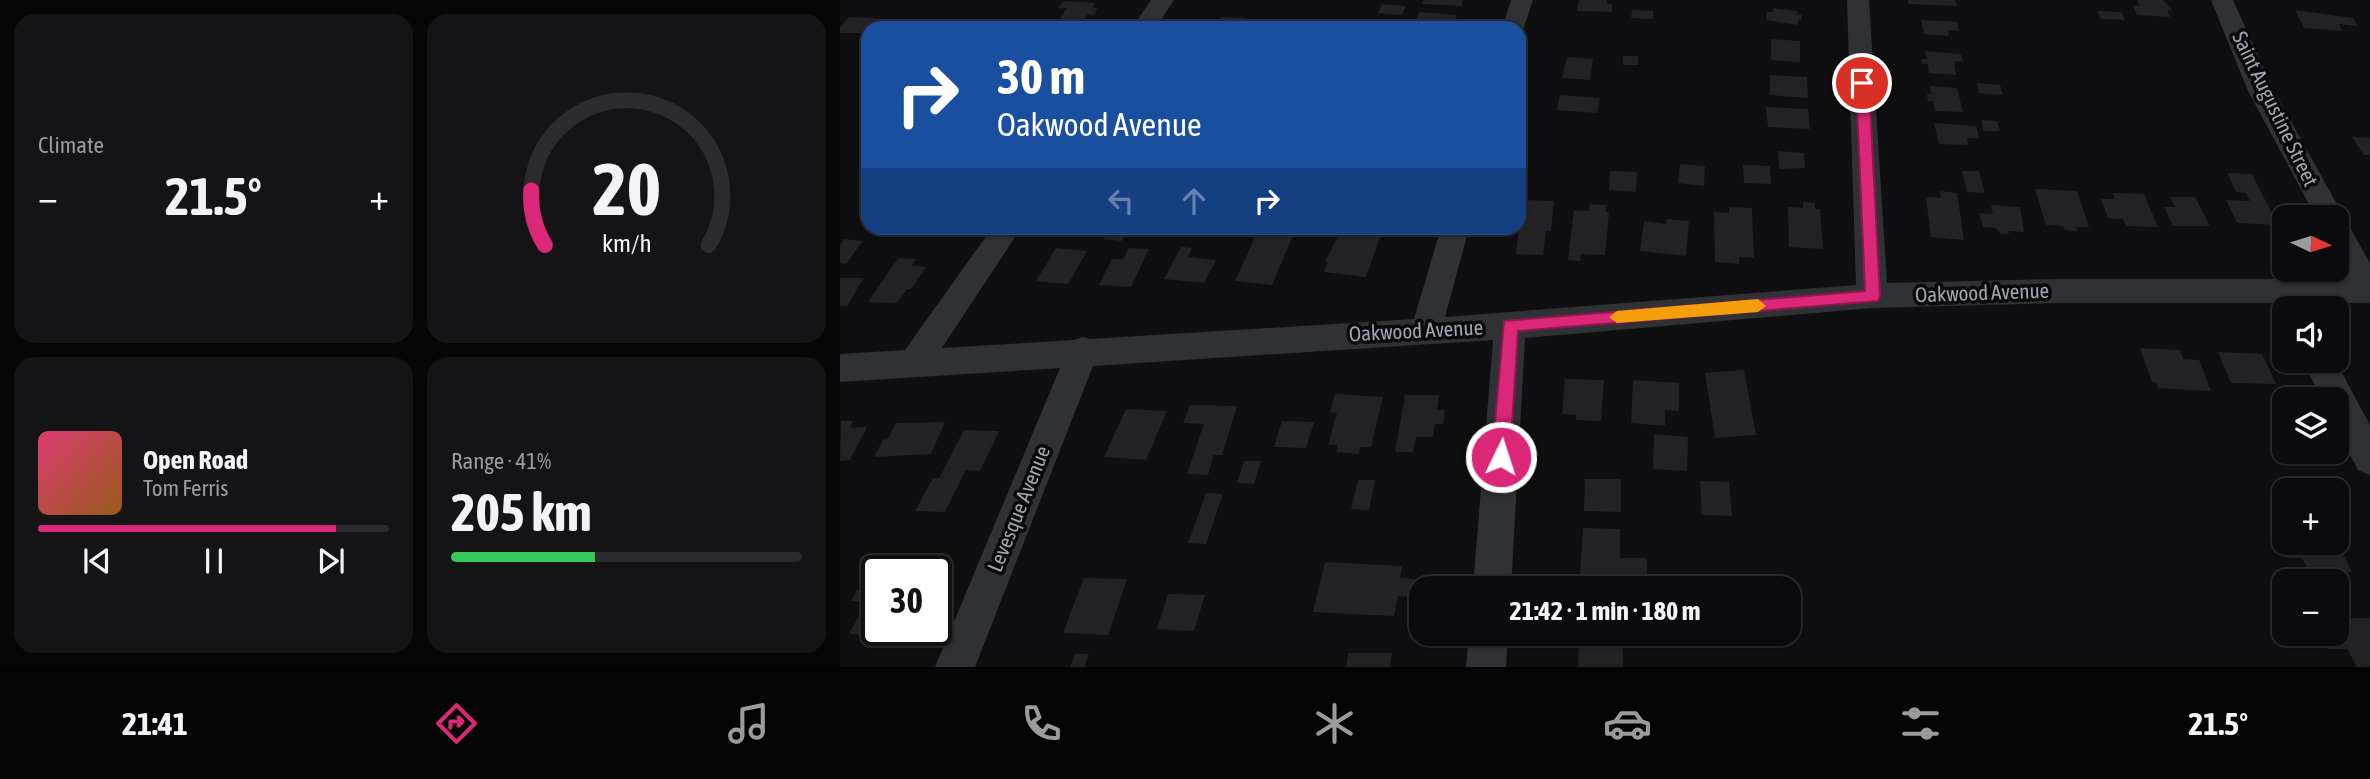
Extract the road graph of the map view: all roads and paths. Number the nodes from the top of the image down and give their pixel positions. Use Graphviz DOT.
graph roads {
  1 [pos="1163,0"];
  2 [pos="1522,0"];
  3 [pos="1858,0"];
  4 [pos="2222,0"];
  5 [pos="1149,21"];
  6 [pos="1516,21"];
  7 [pos="2323,205"];
  8 [pos="1002,235"];
  9 [pos="1453,235"];
  10 [pos="2349,253"];
  11 [pos="2370,291"];
  12 [pos="1872,296"];
  13 [pos="2318,296"];
  14 [pos="2272,299"];
  15 [pos="1510,326"];
  16 [pos="1426,330"];
  17 [pos="1083,351"];
  18 [pos="915,362"];
  19 [pos="840,368"];
  20 [pos="2325,373"];
  21 [pos="2370,459"];
  22 [pos="1493,576"];
  23 [pos="1488,646"];
  24 [pos="955,667"];
  25 [pos="1486,667"];
  1 -- 5 [label="street"];
  2 -- 6 [label="street"];
  3 -- 12 [label="street"];
  4 -- 7 [label="street, Saint Augustine Street"];
  8 -- 18 [label="street"];
  9 -- 16 [label="street"];
  10 -- 11 [label="street"];
  11 -- 13 [label="street, Oakwood Avenue"];
  12 -- 14 [label="street, Oakwood Avenue"];
  12 -- 15 [label="street, Oakwood Avenue"];
  15 -- 16 [label="street, Oakwood Avenue"];
  15 -- 22 [label="street"];
  16 -- 17 [label="street, Oakwood Avenue"];
  17 -- 18 [label="street, Oakwood Avenue"];
  17 -- 24 [label="street, Levesque Avenue"];
  18 -- 19 [label="street, Oakwood Avenue"];
  20 -- 21 [label="street"];
  23 -- 25 [label="street"];
}
